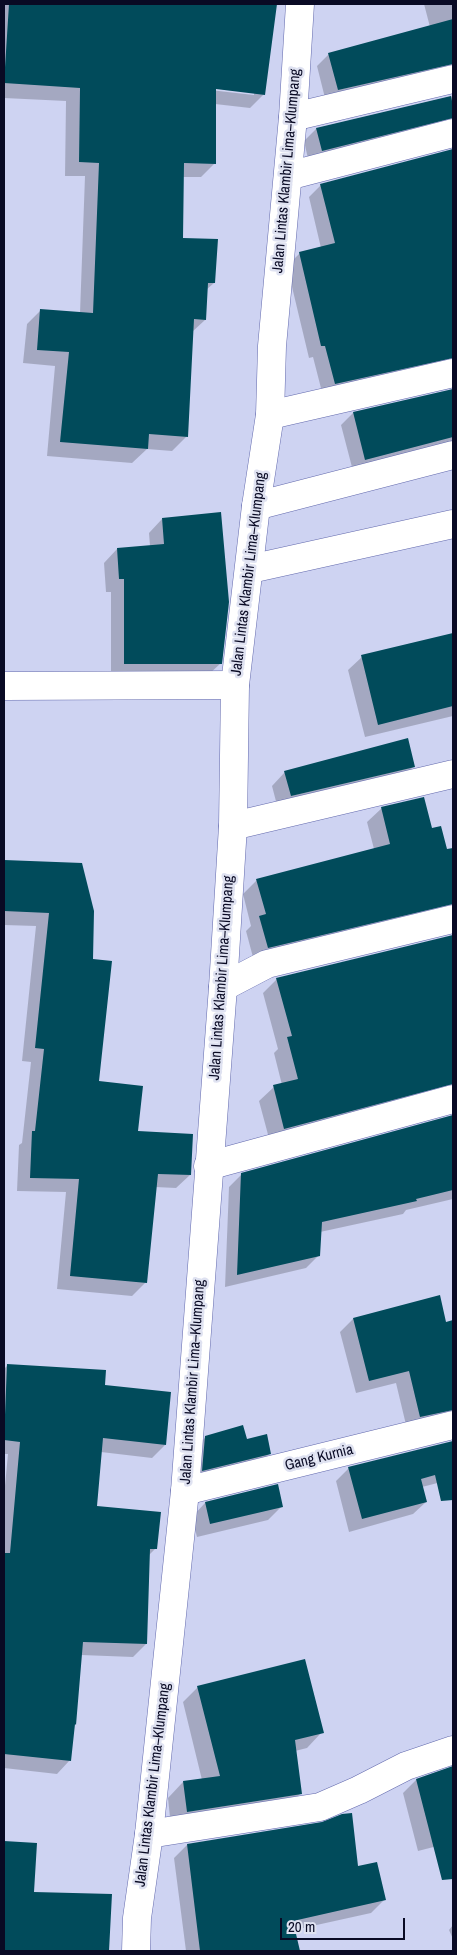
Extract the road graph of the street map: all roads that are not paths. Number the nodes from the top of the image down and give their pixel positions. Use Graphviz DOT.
graph roads {
  1 [pos="300,4"];
  2 [pos="453,78"];
  3 [pos="293,117"];
  4 [pos="453,133"];
  5 [pos="288,176"];
  6 [pos="453,373"];
  7 [pos="270,415"];
  8 [pos="453,455"];
  9 [pos="256,506"];
  10 [pos="453,524"];
  11 [pos="250,569"];
  12 [pos="235,685"];
  13 [pos="4,686"];
  14 [pos="453,774"];
  15 [pos="233,826"];
  16 [pos="453,919"];
  17 [pos="223,986"];
  18 [pos="453,1099"];
  19 [pos="208,1166"];
  20 [pos="453,1424"];
  21 [pos="185,1491"];
  22 [pos="453,1750"];
  23 [pos="149,1834"];
  24 [pos="136,1951"];
  1 -- 3 [label="street, Jalan Lintas Klambir Lima–Klumpang"];
  2 -- 3 [label="street"];
  3 -- 5 [label="street, Jalan Lintas Klambir Lima–Klumpang"];
  4 -- 5 [label="street"];
  5 -- 7 [label="street, Jalan Lintas Klambir Lima–Klumpang"];
  6 -- 7 [label="street"];
  7 -- 9 [label="street, Jalan Lintas Klambir Lima–Klumpang"];
  8 -- 9 [label="street"];
  9 -- 11 [label="street, Jalan Lintas Klambir Lima–Klumpang"];
  10 -- 11 [label="street"];
  11 -- 12 [label="street, Jalan Lintas Klambir Lima–Klumpang"];
  12 -- 13 [label="street"];
  12 -- 15 [label="street, Jalan Lintas Klambir Lima–Klumpang"];
  14 -- 15 [label="street"];
  15 -- 17 [label="street, Jalan Lintas Klambir Lima–Klumpang"];
  16 -- 17 [label="street"];
  17 -- 19 [label="street, Jalan Lintas Klambir Lima–Klumpang"];
  18 -- 19 [label="street"];
  19 -- 21 [label="street, Jalan Lintas Klambir Lima–Klumpang"];
  20 -- 21 [label="street, Gang Kurnia"];
  21 -- 23 [label="street, Jalan Lintas Klambir Lima–Klumpang"];
  22 -- 23 [label="street"];
  23 -- 24 [label="street, Jalan Lintas Klambir Lima–Klumpang"];
}
